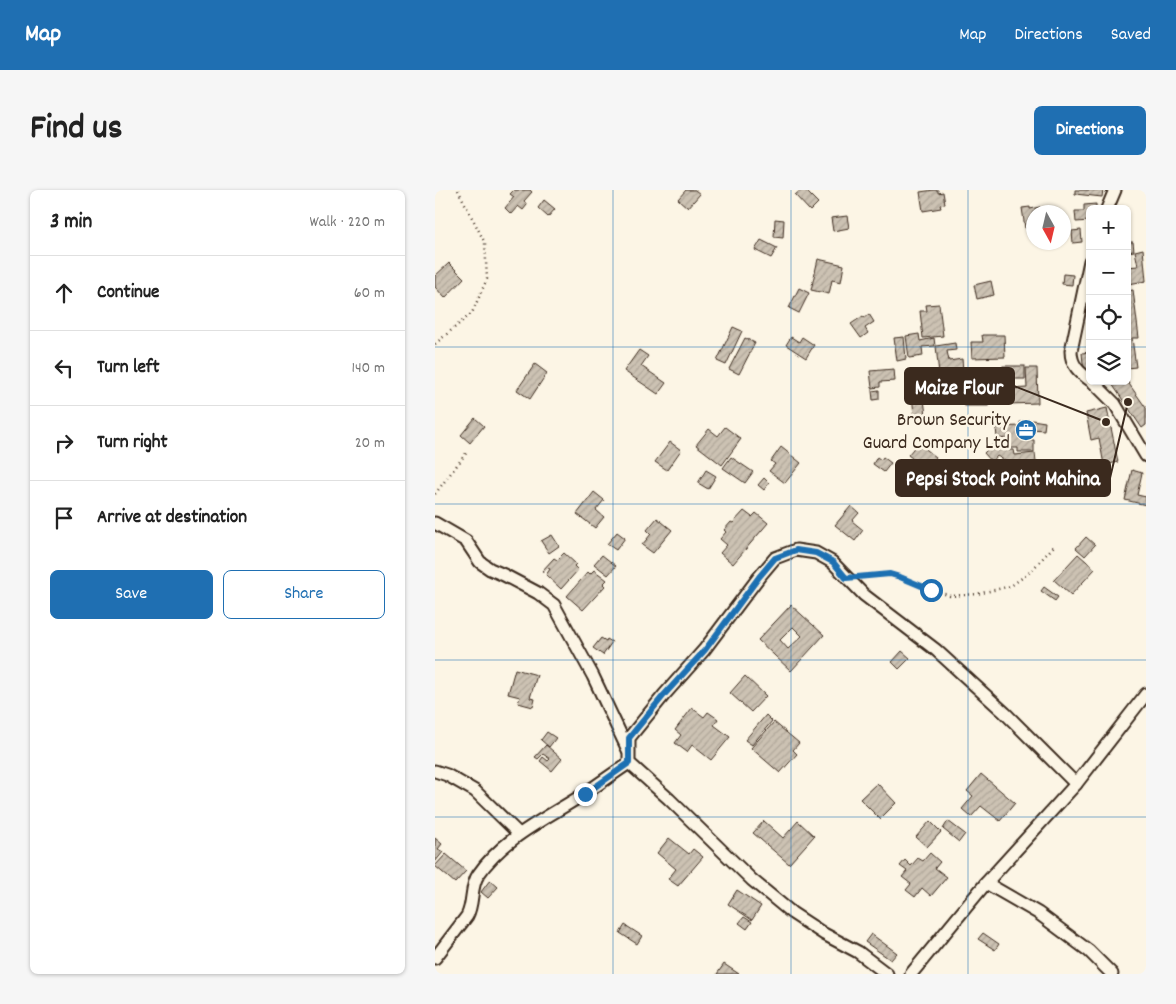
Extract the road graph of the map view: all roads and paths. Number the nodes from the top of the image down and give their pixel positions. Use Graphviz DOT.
graph roads {
  1 [pos="458,190"];
  2 [pos="1115,190"];
  3 [pos="1109,205"];
  4 [pos="1086,280"];
  5 [pos="435,344"];
  6 [pos="1086,377"];
  7 [pos="1095,385"];
  8 [pos="467,452"];
  9 [pos="1146,456"];
  10 [pos="435,494"];
  11 [pos="435,523"];
  12 [pos="1055,545"];
  13 [pos="846,578"];
  14 [pos="1146,694"];
  15 [pos="1142,709"];
  16 [pos="628,750"];
  17 [pos="629,763"];
  18 [pos="435,772"];
  19 [pos="1076,784"];
  20 [pos="519,834"];
  21 [pos="986,883"];
  22 [pos="435,958"];
  23 [pos="887,974"];
  24 [pos="911,974"];
  25 [pos="1112,974"];
  1 -- 5 [label="path"];
  2 -- 3 [label="street"];
  4 -- 6 [label="street"];
  7 -- 9 [label="street"];
  8 -- 10 [label="path"];
  11 -- 16 [label="street"];
  12 -- 13 [label="path"];
  13 -- 16 [label="street"];
  13 -- 19 [label="street"];
  14 -- 15 [label="street"];
  15 -- 19 [label="street"];
  16 -- 17 [label="street"];
  17 -- 20 [label="street"];
  17 -- 23 [label="street"];
  18 -- 20 [label="street"];
  19 -- 21 [label="street"];
  20 -- 22 [label="street"];
  21 -- 24 [label="street"];
  21 -- 25 [label="street"];
}
